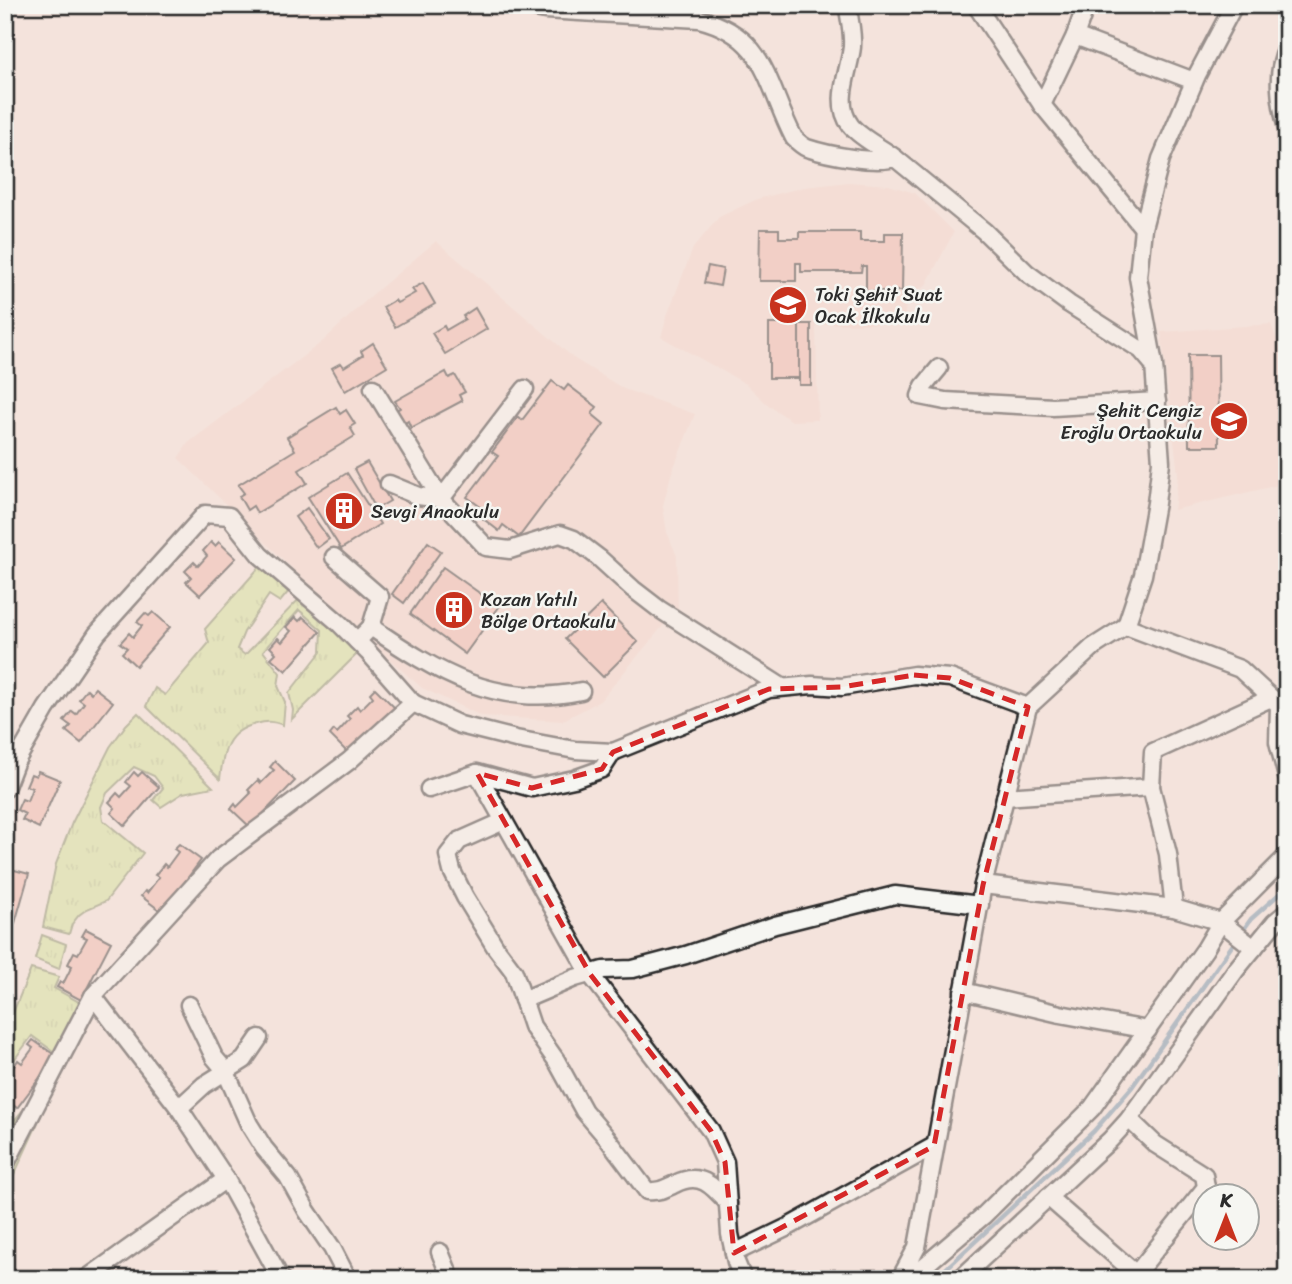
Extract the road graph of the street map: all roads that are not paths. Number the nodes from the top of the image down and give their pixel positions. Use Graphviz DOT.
graph roads {
  1 [pos="531,5"];
  2 [pos="976,5"];
  3 [pos="1086,5"];
  4 [pos="1234,5"];
  5 [pos="848,9"];
  6 [pos="1075,36"];
  7 [pos="1287,48"];
  8 [pos="1194,80"];
  9 [pos="1042,105"];
  10 [pos="1287,129"];
  11 [pos="895,158"];
  12 [pos="1143,228"];
  13 [pos="1154,365"];
  14 [pos="939,368"];
  15 [pos="373,388"];
  16 [pos="525,389"];
  17 [pos="1157,401"];
  18 [pos="389,484"];
  19 [pos="441,499"];
  20 [pos="334,557"];
  21 [pos="1126,626"];
  22 [pos="371,627"];
  23 [pos="357,641"];
  24 [pos="782,687"];
  25 [pos="581,691"];
  26 [pos="413,703"];
  27 [pos="1279,703"];
  28 [pos="1027,707"];
  29 [pos="613,752"];
  30 [pos="477,773"];
  31 [pos="1287,777"];
  32 [pos="1151,788"];
  33 [pos="5,789"];
  34 [pos="429,789"];
  35 [pos="1005,797"];
  36 [pos="503,821"];
  37 [pos="1287,856"];
  38 [pos="983,886"];
  39 [pos="980,905"];
  40 [pos="1174,908"];
  41 [pos="1287,912"];
  42 [pos="1220,922"];
  43 [pos="1268,931"];
  44 [pos="1287,934"];
  45 [pos="1254,947"];
  46 [pos="590,974"];
  47 [pos="963,991"];
  48 [pos="93,996"];
  49 [pos="523,1000"];
  50 [pos="189,1005"];
  51 [pos="1148,1030"];
  52 [pos="259,1038"];
  53 [pos="225,1070"];
  54 [pos="179,1108"];
  55 [pos="1129,1119"];
  56 [pos="934,1146"];
  57 [pos="5,1165"];
  58 [pos="226,1179"];
  59 [pos="1048,1197"];
  60 [pos="728,1203"];
  61 [pos="440,1252"];
  62 [pos="734,1253"];
  63 [pos="1134,1276"];
  64 [pos="86,1279"];
  65 [pos="281,1279"];
  66 [pos="348,1279"];
  67 [pos="451,1279"];
  68 [pos="743,1279"];
  69 [pos="900,1279"];
  70 [pos="909,1279"];
  71 [pos="960,1279"];
  1 -- 11 [label="street"];
  2 -- 9 [label="street"];
  3 -- 6 [label="street"];
  4 -- 8 [label="street"];
  5 -- 11 [label="street"];
  6 -- 8 [label="street"];
  6 -- 9 [label="street"];
  7 -- 10 [label="street"];
  8 -- 12 [label="street"];
  9 -- 12 [label="street"];
  11 -- 13 [label="street"];
  12 -- 13 [label="street"];
  13 -- 17 [label="street"];
  14 -- 17 [label="street"];
  15 -- 19 [label="street"];
  16 -- 19 [label="street"];
  17 -- 21 [label="street"];
  18 -- 19 [label="street"];
  19 -- 24 [label="street"];
  20 -- 22 [label="street"];
  21 -- 27 [label="street"];
  21 -- 28 [label="street"];
  22 -- 23 [label="street"];
  22 -- 25 [label="street"];
  23 -- 26 [label="street"];
  23 -- 33 [label="street"];
  24 -- 28 [label="street"];
  24 -- 29 [label="street"];
  26 -- 29 [label="street"];
  26 -- 48 [label="street"];
  27 -- 31 [label="street"];
  27 -- 32 [label="street"];
  28 -- 35 [label="street"];
  29 -- 30 [label="street"];
  30 -- 34 [label="street"];
  30 -- 36 [label="street"];
  32 -- 35 [label="street"];
  32 -- 40 [label="street"];
  35 -- 38 [label="street"];
  36 -- 46 [label="street"];
  36 -- 49 [label="street"];
  37 -- 42 [label="street"];
  38 -- 39 [label="street"];
  38 -- 40 [label="street"];
  39 -- 46 [label="street"];
  39 -- 47 [label="street"];
  40 -- 42 [label="street"];
  41 -- 43 [label="street"];
  42 -- 45 [label="street"];
  42 -- 51 [label="street"];
  43 -- 44 [label="street"];
  43 -- 45 [label="street"];
  45 -- 55 [label="street"];
  46 -- 49 [label="street"];
  46 -- 60 [label="street"];
  47 -- 51 [label="street"];
  47 -- 56 [label="street"];
  48 -- 54 [label="street"];
  48 -- 57 [label="street"];
  49 -- 60 [label="street"];
  50 -- 53 [label="street"];
  51 -- 70 [label="street"];
  52 -- 53 [label="street"];
  53 -- 54 [label="street"];
  53 -- 66 [label="street"];
  54 -- 58 [label="street"];
  55 -- 59 [label="street"];
  55 -- 63 [label="street"];
  56 -- 62 [label="street"];
  56 -- 69 [label="street"];
  58 -- 64 [label="street"];
  58 -- 65 [label="street"];
  59 -- 63 [label="street"];
  59 -- 71 [label="street"];
  60 -- 62 [label="street"];
  61 -- 67 [label="street"];
  62 -- 68 [label="street"];
}
